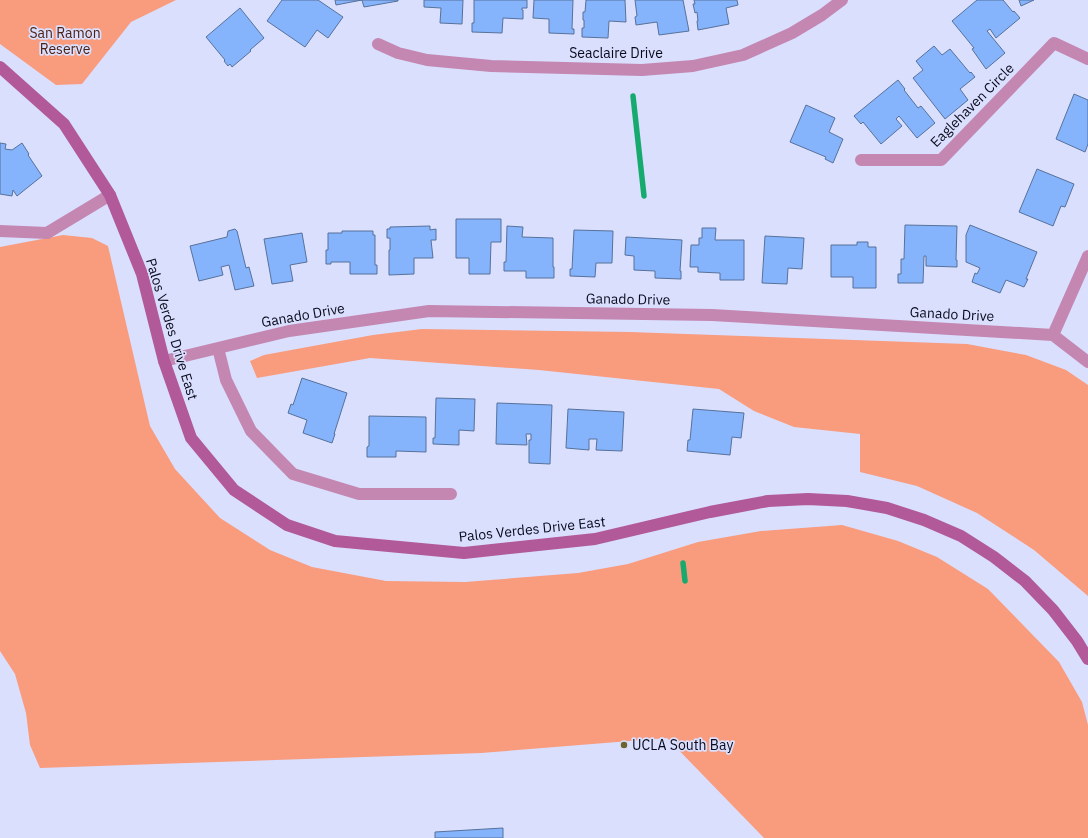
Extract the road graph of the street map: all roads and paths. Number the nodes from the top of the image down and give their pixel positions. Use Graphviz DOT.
graph roads {
  1 [pos="842,0"];
  2 [pos="378,44"];
  3 [pos="1088,59"];
  4 [pos="0,67"];
  5 [pos="861,160"];
  6 [pos="110,195"];
  7 [pos="0,231"];
  8 [pos="1088,256"];
  9 [pos="1053,335"];
  10 [pos="218,348"];
  11 [pos="164,361"];
  12 [pos="1088,362"];
  13 [pos="451,494"];
  14 [pos="1088,659"];
  1 -- 2 [label="street, Seaclaire Drive"];
  3 -- 5 [label="street, Eaglehaven Circle"];
  4 -- 6 [label="street, Palos Verdes Drive East"];
  6 -- 7 [label="street"];
  6 -- 11 [label="street, Palos Verdes Drive East"];
  8 -- 9 [label="street"];
  9 -- 10 [label="street, Ganado Drive"];
  9 -- 12 [label="street"];
  10 -- 11 [label="street, Ganado Drive"];
  10 -- 13 [label="street"];
  11 -- 14 [label="street, Palos Verdes Drive East"];
}
